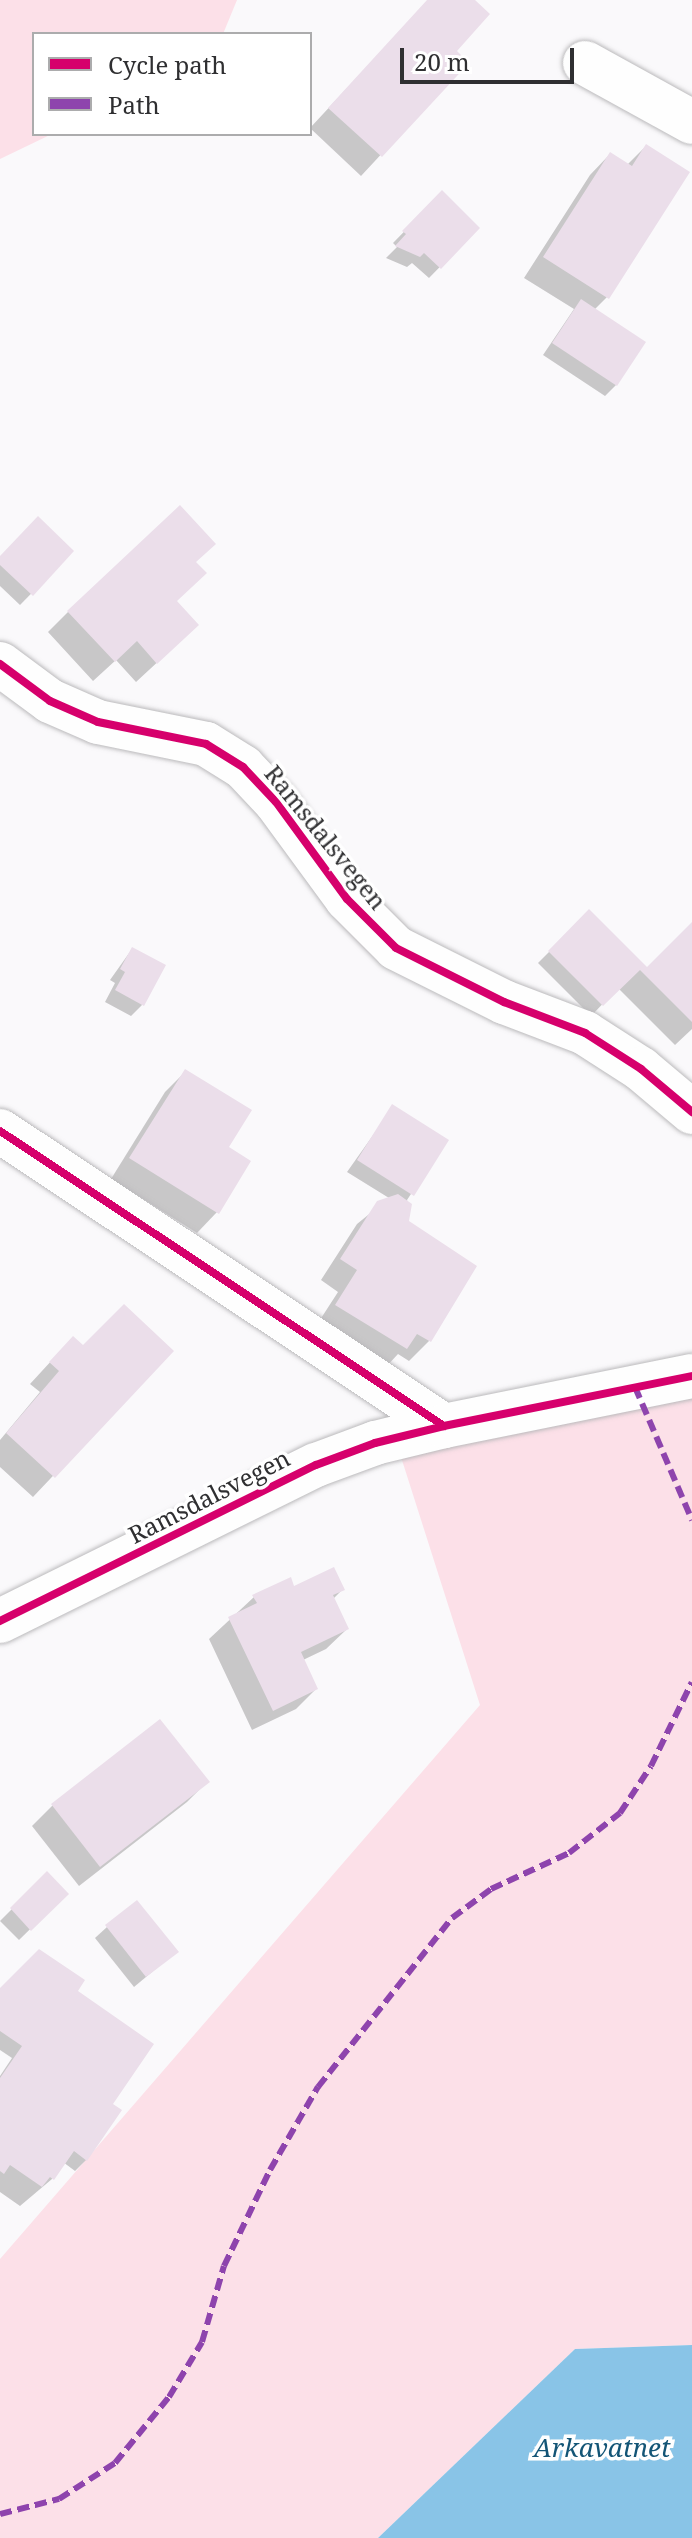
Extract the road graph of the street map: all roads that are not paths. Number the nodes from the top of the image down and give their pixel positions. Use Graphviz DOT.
graph roads {
  1 [pos="585,63"];
  2 [pos="692,122"];
  3 [pos="0,664"];
  4 [pos="692,1112"];
  5 [pos="0,1131"];
  6 [pos="692,1376"];
  7 [pos="444,1426"];
  8 [pos="0,1621"];
  1 -- 2 [label="street"];
  3 -- 4 [label="street, Ramsdalsvegen"];
  5 -- 7 [label="street"];
  6 -- 7 [label="street, Ramsdalsvegen"];
  7 -- 8 [label="street, Ramsdalsvegen"];
}
